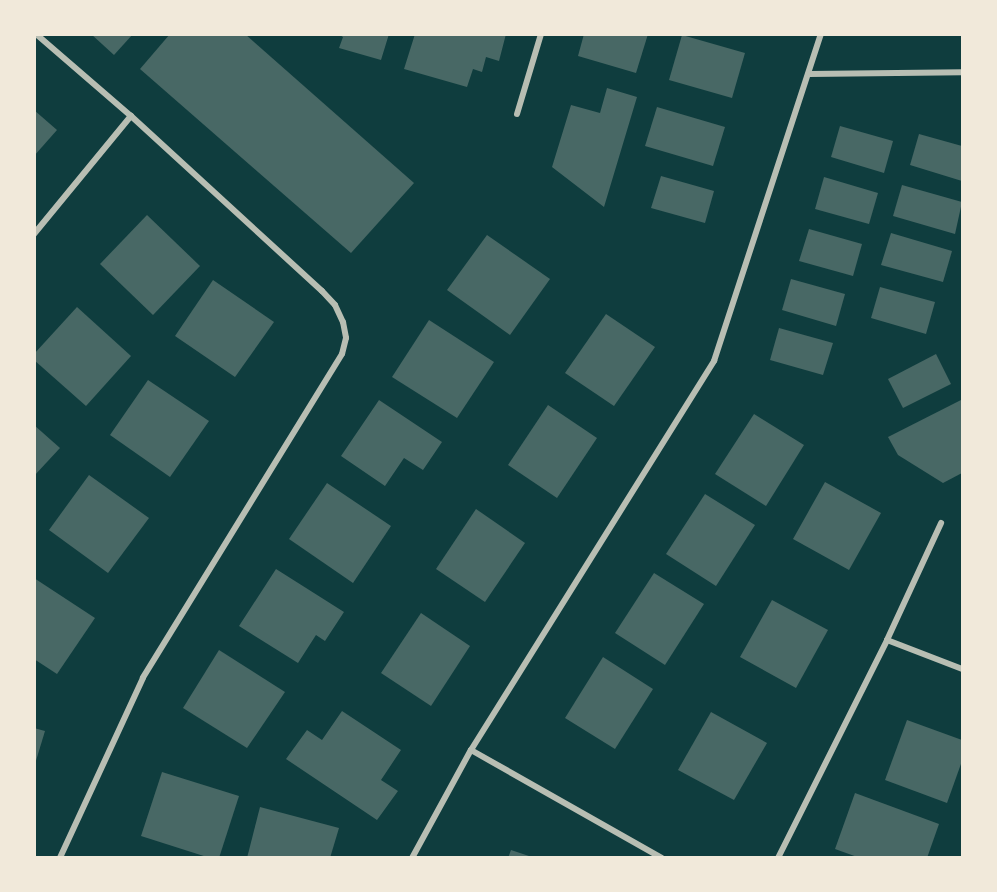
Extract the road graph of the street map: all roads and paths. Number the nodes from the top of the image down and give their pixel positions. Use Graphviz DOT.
graph roads {
  1 [pos="36,34"];
  2 [pos="541,34"];
  3 [pos="821,34"];
  4 [pos="963,72"];
  5 [pos="809,74"];
  6 [pos="518,114"];
  7 [pos="131,116"];
  8 [pos="35,233"];
  9 [pos="941,523"];
  10 [pos="887,640"];
  11 [pos="963,669"];
  12 [pos="471,750"];
  13 [pos="60,858"];
  14 [pos="412,858"];
  15 [pos="662,858"];
  16 [pos="778,858"];
  1 -- 7 [label="street"];
  2 -- 6 [label="street"];
  3 -- 5 [label="street"];
  4 -- 5 [label="street"];
  5 -- 12 [label="street"];
  7 -- 8 [label="street"];
  7 -- 13 [label="street"];
  9 -- 10 [label="street"];
  10 -- 11 [label="street"];
  10 -- 16 [label="street"];
  12 -- 14 [label="street"];
  12 -- 15 [label="street"];
}
